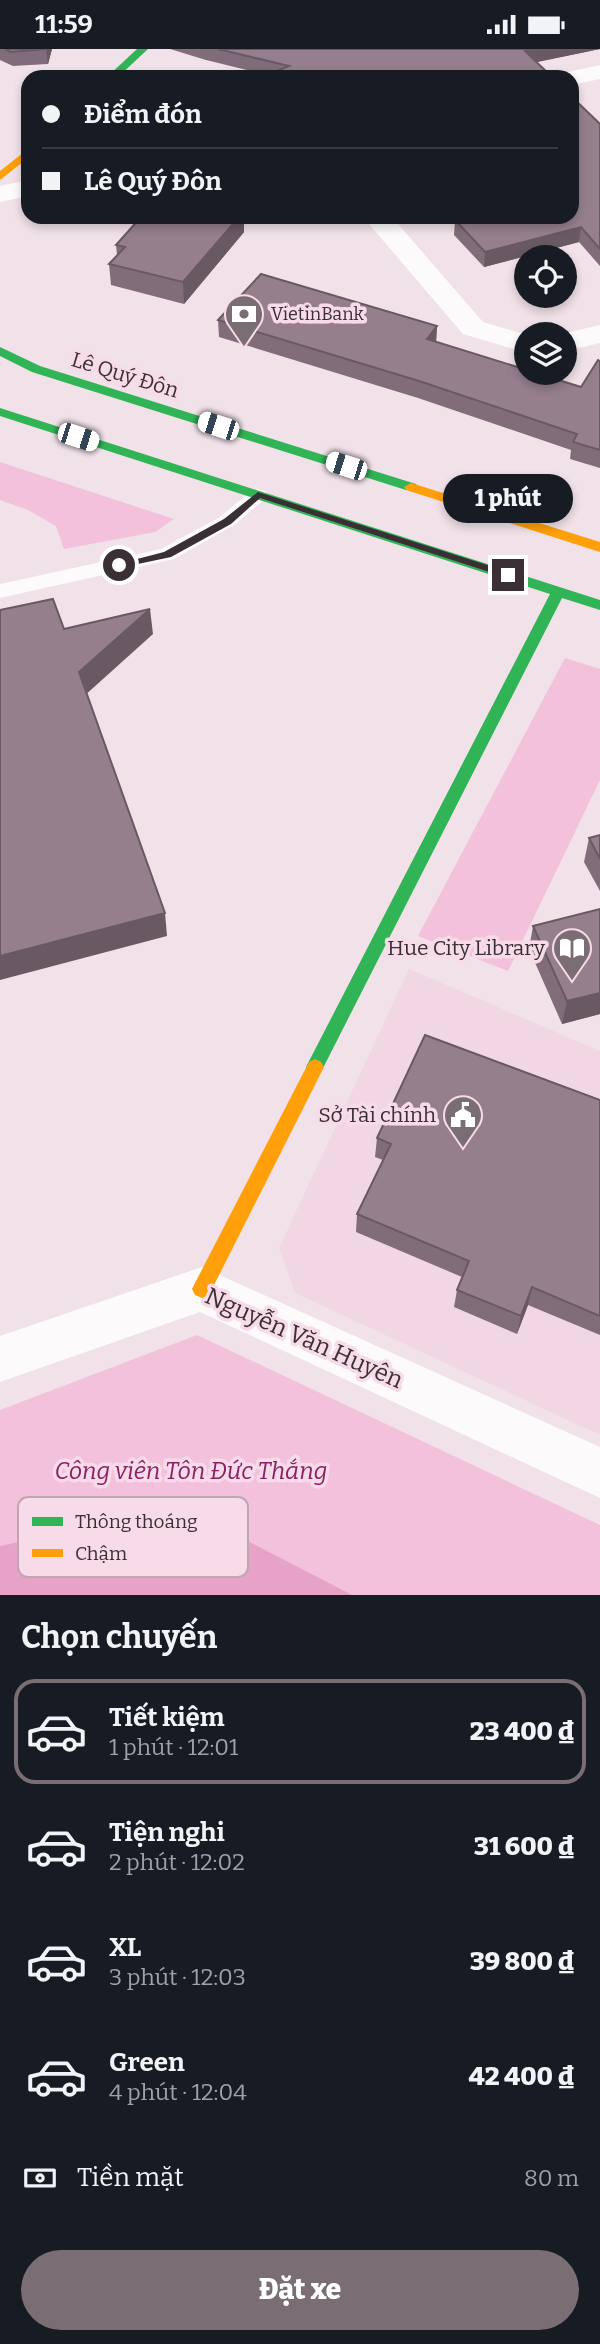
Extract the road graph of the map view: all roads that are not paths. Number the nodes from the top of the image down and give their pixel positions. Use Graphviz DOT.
graph roads {
  1 [pos="144,49"];
  2 [pos="120,70"];
  3 [pos="600,72"];
  4 [pos="579,76"];
  5 [pos="21,158"];
  6 [pos="0,177"];
  7 [pos="21,190"];
  8 [pos="0,194"];
  9 [pos="383,224"];
  10 [pos="600,334"];
  11 [pos="577,339"];
  12 [pos="514,340"];
  13 [pos="0,351"];
  14 [pos="0,412"];
  15 [pos="296,450"];
  16 [pos="281,468"];
  17 [pos="262,490"];
  18 [pos="600,547"];
  19 [pos="0,591"];
  20 [pos="558,591"];
  21 [pos="600,605"];
  22 [pos="202,1289"];
  23 [pos="0,1359"];
  24 [pos="600,1473"];
  1 -- 2 [label="street"];
  3 -- 4 [label="street"];
  5 -- 6 [label="street"];
  7 -- 8 [label="street"];
  9 -- 12 [label="street"];
  10 -- 11 [label="street"];
  13 -- 15 [label="street, Lê Quý Đôn"];
  14 -- 17 [label="street"];
  15 -- 16 [label="street"];
  15 -- 18 [label="street, Lê Quý Đôn"];
  17 -- 19 [label="lane"];
  17 -- 20 [label="street"];
  20 -- 21 [label="street"];
  20 -- 22 [label="street"];
  22 -- 23 [label="street, Nguyễn Văn Huyên"];
  22 -- 24 [label="street, Nguyễn Văn Huyên"];
}
